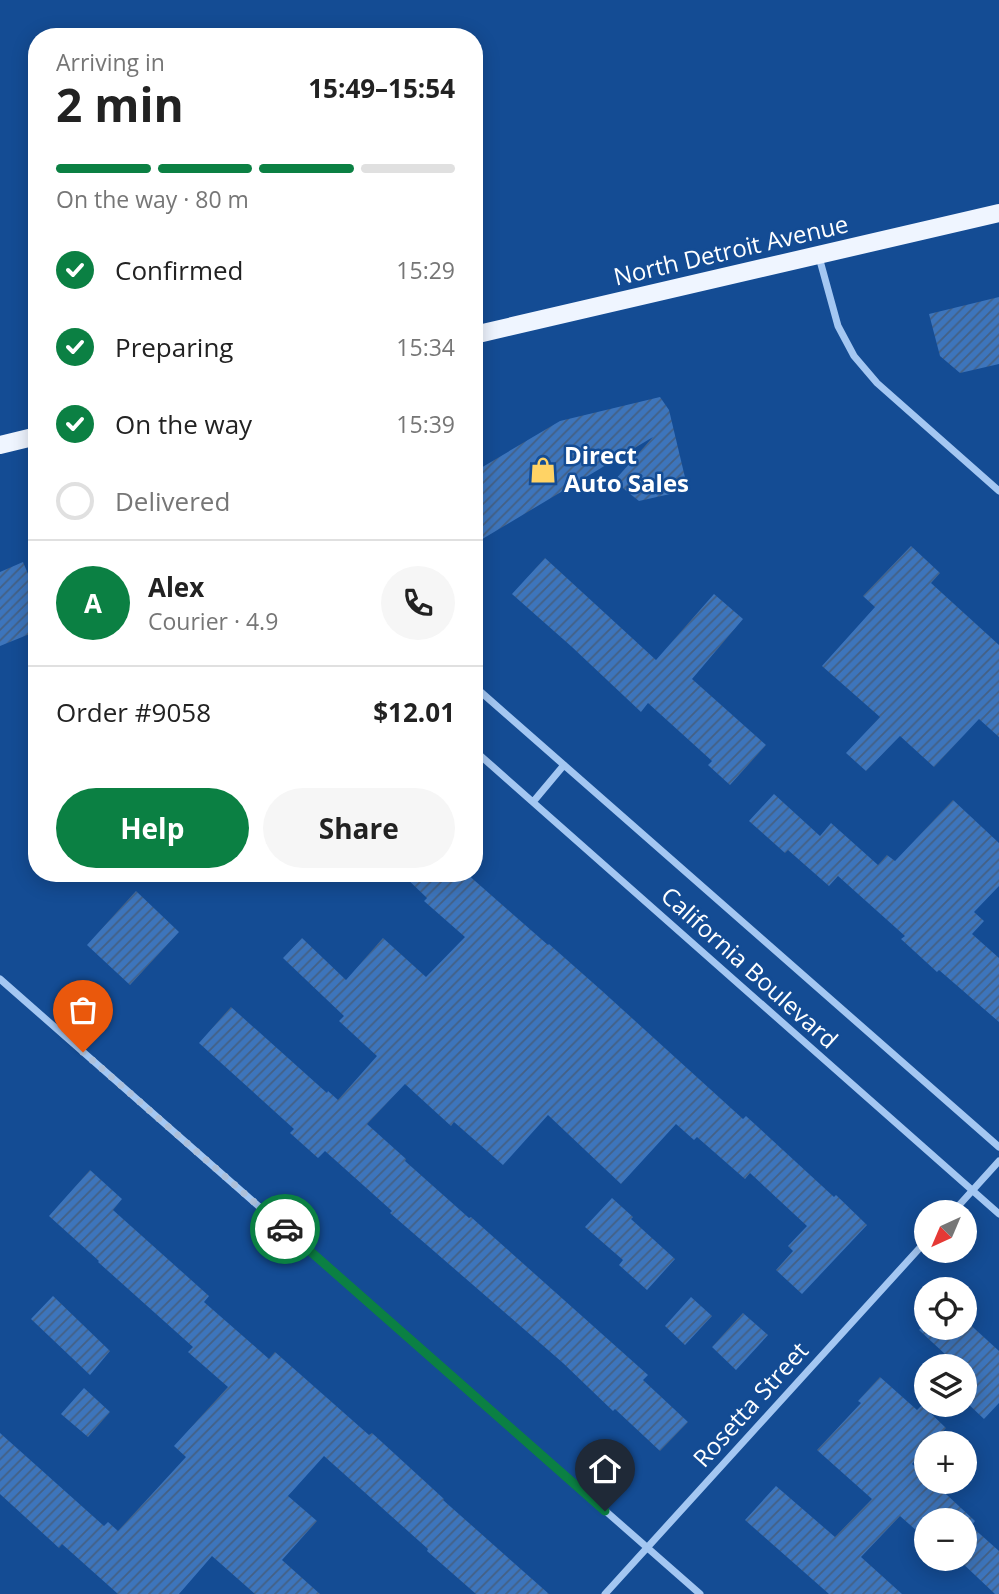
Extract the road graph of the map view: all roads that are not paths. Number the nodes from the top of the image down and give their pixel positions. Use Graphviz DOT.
graph roads {
  1 [pos="999,213"];
  2 [pos="819,256"];
  3 [pos="483,333"];
  4 [pos="28,438"];
  5 [pos="0,445"];
  6 [pos="999,491"];
  7 [pos="483,694"];
  8 [pos="483,758"];
  9 [pos="564,765"];
  10 [pos="533,802"];
  11 [pos="0,979"];
  12 [pos="999,1147"];
  13 [pos="999,1161"];
  14 [pos="972,1190"];
  15 [pos="963,1200"];
  16 [pos="999,1214"];
  17 [pos="914,1254"];
  18 [pos="647,1548"];
  19 [pos="605,1594"];
  20 [pos="699,1594"];
  1 -- 2 [label="main road, North Detroit Avenue"];
  2 -- 3 [label="main road, North Detroit Avenue"];
  2 -- 6 [label="street"];
  4 -- 5 [label="main road"];
  7 -- 9 [label="street, California Boulevard"];
  8 -- 10 [label="street, California Boulevard"];
  9 -- 10 [label="street"];
  9 -- 12 [label="street, California Boulevard"];
  10 -- 14 [label="street, California Boulevard"];
  11 -- 18 [label="street"];
  13 -- 14 [label="street"];
  14 -- 15 [label="street"];
  14 -- 16 [label="street, California Boulevard"];
  17 -- 18 [label="street, Rosetta Street"];
  18 -- 19 [label="street, Rosetta Street"];
  18 -- 20 [label="street"];
}
